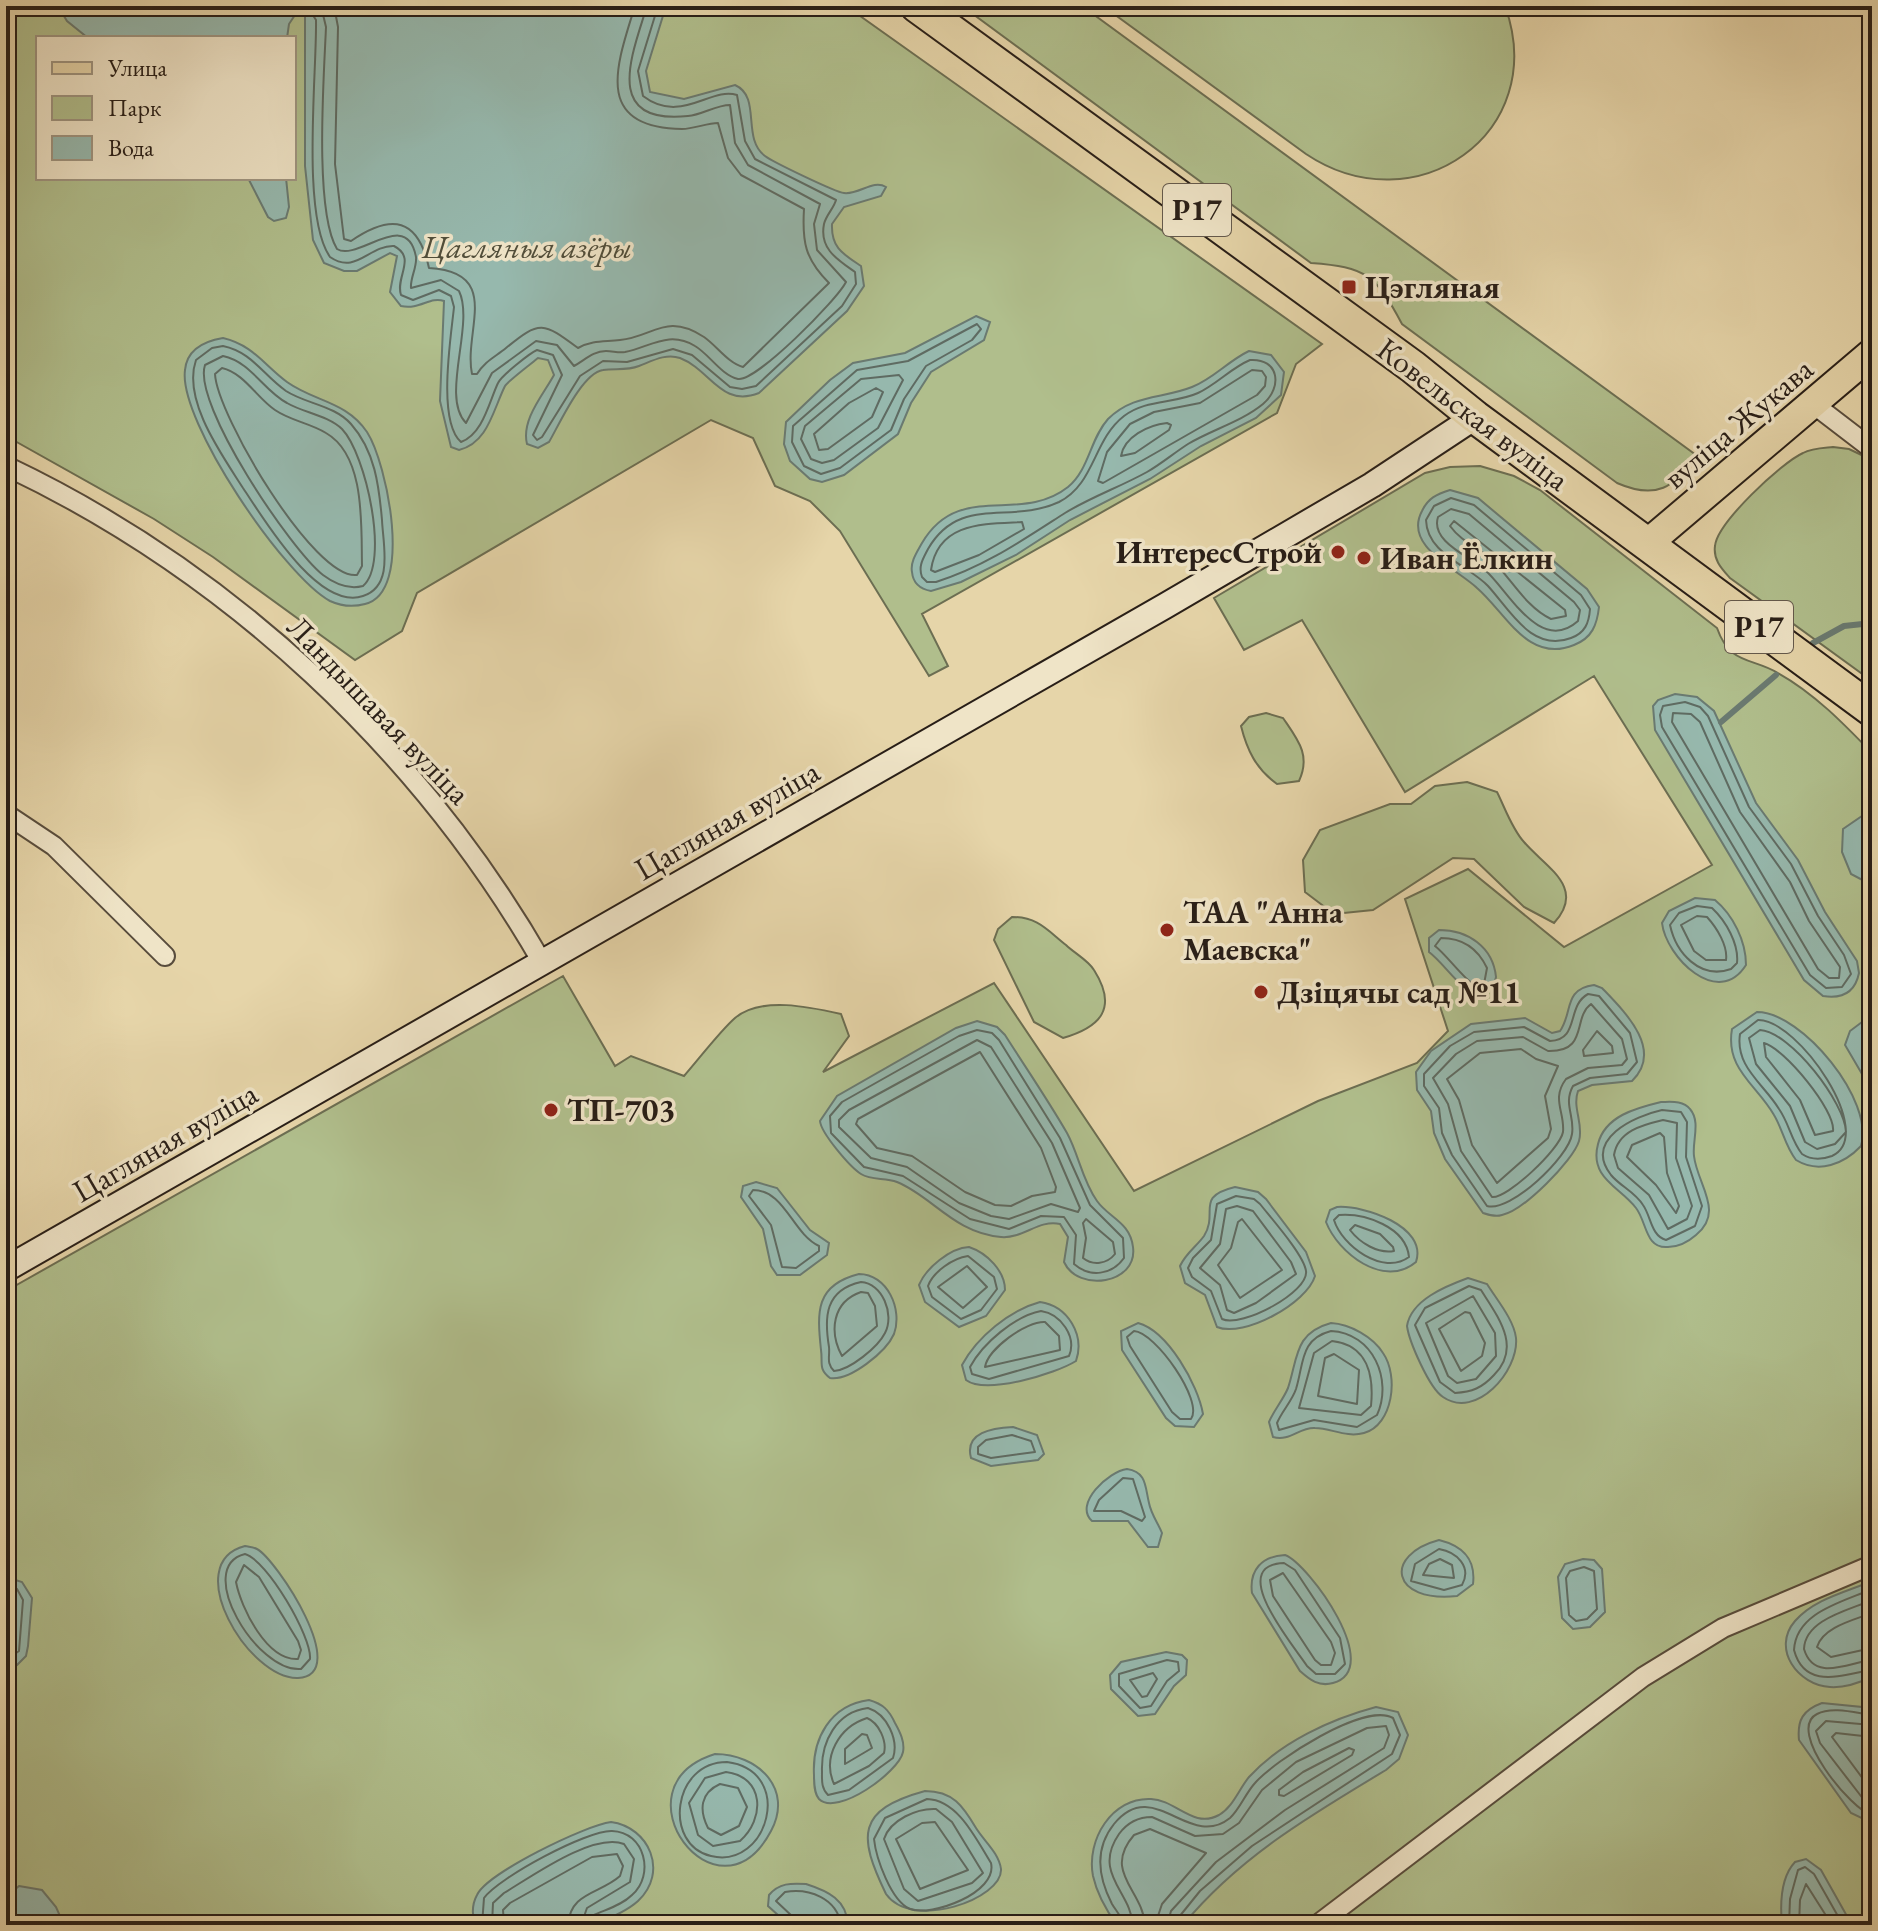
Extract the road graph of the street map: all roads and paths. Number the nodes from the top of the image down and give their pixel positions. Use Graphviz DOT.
graph roads {
  1 [pos="917,6"];
  2 [pos="1872,353"];
  3 [pos="1812,403"];
  4 [pos="1475,417"];
  5 [pos="1872,449"];
  6 [pos="6,466"];
  7 [pos="1647,544"];
  8 [pos="1872,710"];
  9 [pos="6,814"];
  10 [pos="165,956"];
  11 [pos="543,964"];
  12 [pos="6,1269"];
  13 [pos="1872,1565"];
  14 [pos="1317,1925"];
  1 -- 4 [label="highway, Ковельская вуліца / Р17"];
  2 -- 3 [label="main road, вуліца Жукава"];
  3 -- 5 [label="street"];
  3 -- 7 [label="main road, вуліца Жукава"];
  4 -- 7 [label="highway, Ковельская вуліца / Р17"];
  4 -- 11 [label="street, Цагляная вуліца"];
  6 -- 11 [label="street, Ландышавая вуліца"];
  7 -- 8 [label="highway, Ковельская вуліца / Р17"];
  9 -- 10 [label="street"];
  11 -- 12 [label="street, Цагляная вуліца"];
  13 -- 14 [label="street"];
}
